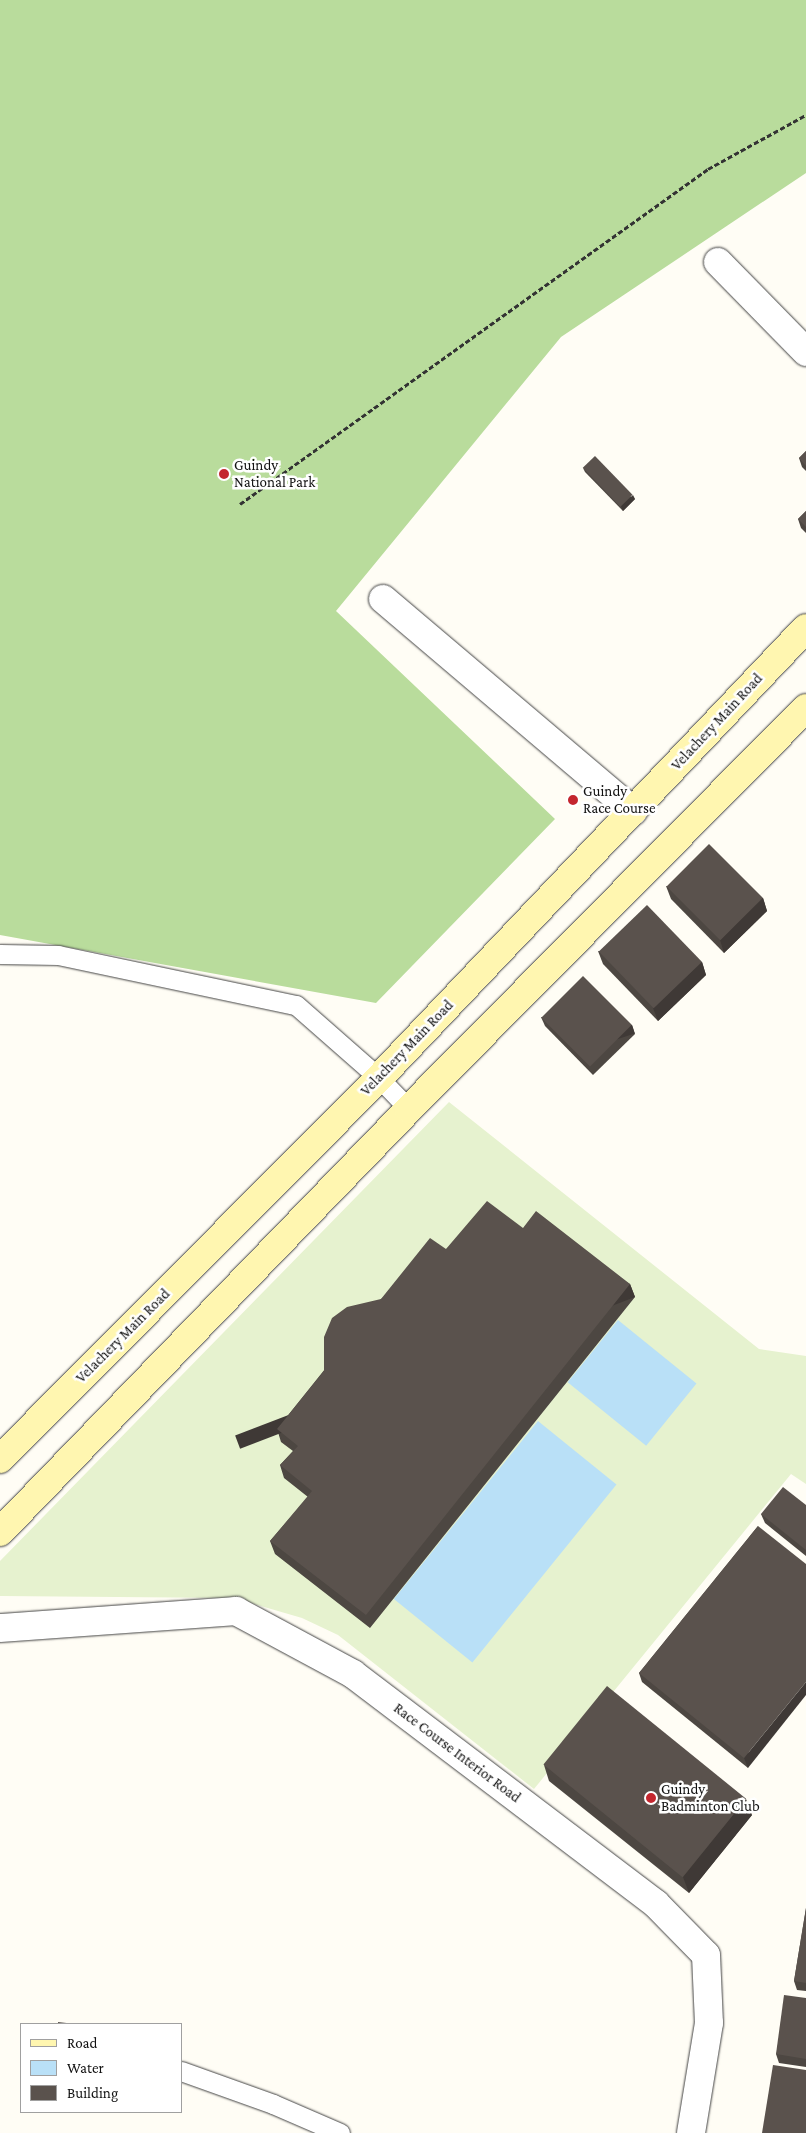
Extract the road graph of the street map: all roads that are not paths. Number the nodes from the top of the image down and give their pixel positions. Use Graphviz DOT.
graph roads {
  1 [pos="718,262"];
  2 [pos="806,352"];
  3 [pos="383,599"];
  4 [pos="806,628"];
  5 [pos="806,708"];
  6 [pos="633,811"];
  7 [pos="0,954"];
  8 [pos="379,1078"];
  9 [pos="410,1109"];
  10 [pos="0,1459"];
  11 [pos="0,1532"];
  12 [pos="0,1628"];
  13 [pos="182,2071"];
  14 [pos="340,2133"];
  15 [pos="691,2133"];
  1 -- 2 [label="street"];
  3 -- 6 [label="street"];
  4 -- 6 [label="main road, Velachery Main Road"];
  5 -- 9 [label="main road"];
  6 -- 8 [label="main road, Velachery Main Road"];
  7 -- 8 [label="lane"];
  8 -- 9 [label="lane"];
  8 -- 10 [label="main road, Velachery Main Road"];
  9 -- 11 [label="main road"];
  12 -- 15 [label="street, Race Course Interior Road"];
  13 -- 14 [label="lane"];
}
